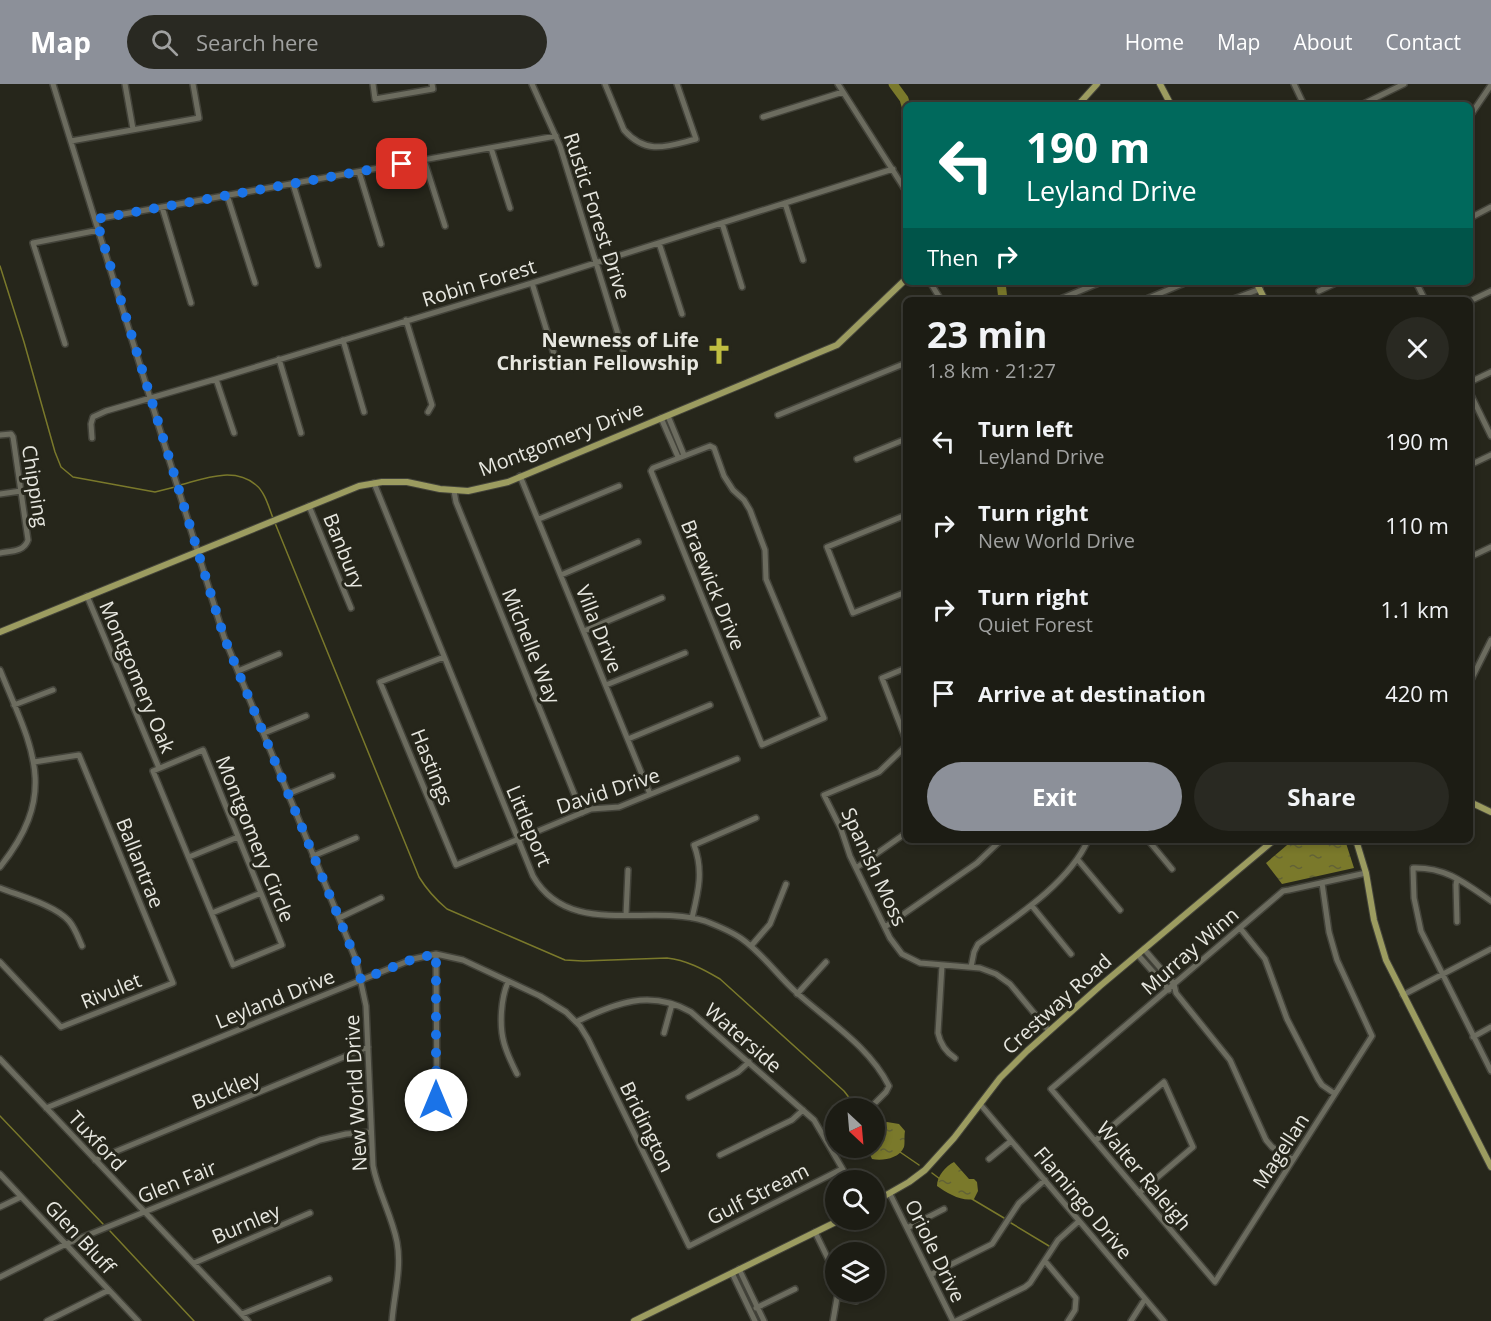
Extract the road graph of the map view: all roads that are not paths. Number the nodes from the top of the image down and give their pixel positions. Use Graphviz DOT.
graph roads {
  1 [pos="53,84"];
  2 [pos="125,84"];
  3 [pos="193,84"];
  4 [pos="373,84"];
  5 [pos="532,84"];
  6 [pos="605,84"];
  7 [pos="677,84"];
  8 [pos="838,84"];
  9 [pos="1097,84"];
  10 [pos="1160,84"];
  11 [pos="1294,84"];
  12 [pos="1404,84"];
  13 [pos="1491,84"];
  14 [pos="433,86"];
  15 [pos="843,92"];
  16 [pos="1081,102"];
  17 [pos="1169,102"];
  18 [pos="1303,102"];
  19 [pos="1367,102"];
  20 [pos="1473,111"];
  21 [pos="763,117"];
  22 [pos="134,129"];
  23 [pos="556,136"];
  24 [pos="71,141"];
  25 [pos="491,148"];
  26 [pos="424,160"];
  27 [pos="892,169"];
  28 [pos="359,172"];
  29 [pos="293,184"];
  30 [pos="903,186"];
  31 [pos="227,195"];
  32 [pos="785,203"];
  33 [pos="162,207"];
  34 [pos="1491,207"];
  35 [pos="510,208"];
  36 [pos="1473,216"];
  37 [pos="96,219"];
  38 [pos="722,223"];
  39 [pos="445,226"];
  40 [pos="99,230"];
  41 [pos="659,243"];
  42 [pos="381,244"];
  43 [pos="803,260"];
  44 [pos="596,262"];
  45 [pos="318,265"];
  46 [pos="532,282"];
  47 [pos="903,282"];
  48 [pos="255,283"];
  49 [pos="1094,285"];
  50 [pos="1180,285"];
  51 [pos="1258,285"];
  52 [pos="1332,285"];
  53 [pos="742,287"];
  54 [pos="1319,291"];
  55 [pos="1491,291"];
  56 [pos="1065,297"];
  57 [pos="1151,297"];
  58 [pos="1236,297"];
  59 [pos="1473,300"];
  60 [pos="191,303"];
  61 [pos="682,314"];
  62 [pos="406,320"];
  63 [pos="343,340"];
  64 [pos="65,344"];
  65 [pos="279,359"];
  66 [pos="627,360"];
  67 [pos="903,364"];
  68 [pos="558,367"];
  69 [pos="1491,372"];
  70 [pos="216,380"];
  71 [pos="1473,381"];
  72 [pos="152,398"];
  73 [pos="1473,399"];
  74 [pos="364,412"];
  75 [pos="428,412"];
  76 [pos="778,415"];
  77 [pos="664,417"];
  78 [pos="234,433"];
  79 [pos="301,433"];
  80 [pos="0,435"];
  81 [pos="1491,436"];
  82 [pos="92,438"];
  83 [pos="903,440"];
  84 [pos="1491,455"];
  85 [pos="681,456"];
  86 [pos="857,459"];
  87 [pos="1473,464"];
  88 [pos="520,476"];
  89 [pos="374,483"];
  90 [pos="620,486"];
  91 [pos="21,491"];
  92 [pos="454,491"];
  93 [pos="0,494"];
  94 [pos="309,506"];
  95 [pos="903,516"];
  96 [pos="538,519"];
  97 [pos="638,542"];
  98 [pos="1491,547"];
  99 [pos="198,551"];
  100 [pos="0,553"];
  101 [pos="1473,556"];
  102 [pos="561,575"];
  103 [pos="903,592"];
  104 [pos="87,597"];
  105 [pos="662,598"];
  106 [pos="351,608"];
  107 [pos="584,631"];
  108 [pos="0,632"];
  109 [pos="1491,640"];
  110 [pos="685,653"];
  111 [pos="279,654"];
  112 [pos="444,657"];
  113 [pos="903,669"];
  114 [pos="0,670"];
  115 [pos="238,671"];
  116 [pos="1473,676"];
  117 [pos="606,685"];
  118 [pos="53,690"];
  119 [pos="14,705"];
  120 [pos="711,705"];
  121 [pos="306,716"];
  122 [pos="903,732"];
  123 [pos="264,733"];
  124 [pos="628,739"];
  125 [pos="903,749"];
  126 [pos="737,759"];
  127 [pos="34,762"];
  128 [pos="159,768"];
  129 [pos="332,776"];
  130 [pos="288,794"];
  131 [pos="650,794"];
  132 [pos="1473,803"];
  133 [pos="1491,812"];
  134 [pos="582,813"];
  135 [pos="756,818"];
  136 [pos="903,835"];
  137 [pos="238,837"];
  138 [pos="356,838"];
  139 [pos="518,839"];
  140 [pos="998,843"];
  141 [pos="1086,843"];
  142 [pos="1151,843"];
  143 [pos="1270,843"];
  144 [pos="1357,843"];
  145 [pos="314,856"];
  146 [pos="189,857"];
  147 [pos="1078,860"];
  148 [pos="456,865"];
  149 [pos="0,867"];
  150 [pos="856,868"];
  151 [pos="1172,868"];
  152 [pos="628,870"];
  153 [pos="1366,873"];
  154 [pos="1457,879"];
  155 [pos="1322,883"];
  156 [pos="786,884"];
  157 [pos="0,888"];
  158 [pos="261,893"];
  159 [pos="381,898"];
  160 [pos="1491,901"];
  161 [pos="1032,906"];
  162 [pos="1120,910"];
  163 [pos="212,913"];
  164 [pos="626,915"];
  165 [pos="339,918"];
  166 [pos="692,918"];
  167 [pos="1457,922"];
  168 [pos="885,927"];
  169 [pos="1240,928"];
  170 [pos="82,946"];
  171 [pos="751,946"];
  172 [pos="1144,949"];
  173 [pos="1491,949"];
  174 [pos="436,954"];
  175 [pos="1071,954"];
  176 [pos="1138,955"];
  177 [pos="0,962"];
  178 [pos="826,962"];
  179 [pos="942,965"];
  180 [pos="971,967"];
  181 [pos="1442,975"];
  182 [pos="361,980"];
  183 [pos="508,982"];
  184 [pos="173,983"];
  185 [pos="1174,984"];
  186 [pos="1167,990"];
  187 [pos="1176,993"];
  188 [pos="798,994"];
  189 [pos="1403,995"];
  190 [pos="672,1004"];
  191 [pos="576,1022"];
  192 [pos="1491,1028"];
  193 [pos="1049,1030"];
  194 [pos="664,1033"];
  195 [pos="1473,1036"];
  196 [pos="368,1047"];
  197 [pos="955,1058"];
  198 [pos="0,1059"];
  199 [pos="749,1062"];
  200 [pos="1491,1071"];
  201 [pos="517,1074"];
  202 [pos="1051,1089"];
  203 [pos="1335,1094"];
  204 [pos="689,1097"];
  205 [pos="880,1098"];
  206 [pos="980,1104"];
  207 [pos="46,1108"];
  208 [pos="443,1109"];
  209 [pos="803,1110"];
  210 [pos="370,1132"];
  211 [pos="823,1135"];
  212 [pos="1011,1141"];
  213 [pos="1095,1141"];
  214 [pos="720,1155"];
  215 [pos="989,1159"];
  216 [pos="95,1160"];
  217 [pos="1293,1160"];
  218 [pos="1491,1167"];
  219 [pos="842,1169"];
  220 [pos="0,1174"];
  221 [pos="1045,1180"];
  222 [pos="1139,1193"];
  223 [pos="890,1194"];
  224 [pos="885,1196"];
  225 [pos="21,1197"];
  226 [pos="0,1208"];
  227 [pos="944,1209"];
  228 [pos="145,1212"];
  229 [pos="310,1213"];
  230 [pos="1079,1221"];
  231 [pos="825,1227"];
  232 [pos="907,1228"];
  233 [pos="815,1232"];
  234 [pos="66,1244"];
  235 [pos="689,1246"];
  236 [pos="825,1252"];
  237 [pos="1045,1261"];
  238 [pos="194,1263"];
  239 [pos="739,1269"];
  240 [pos="732,1273"];
  241 [pos="930,1275"];
  242 [pos="0,1277"];
  243 [pos="329,1279"];
  244 [pos="1215,1282"];
  245 [pos="795,1289"];
  246 [pos="109,1290"];
  247 [pos="1145,1299"];
  248 [pos="837,1302"];
  249 [pos="758,1307"];
  250 [pos="750,1311"];
  251 [pos="242,1314"];
  252 [pos="51,1320"];
  253 [pos="138,1321"];
  254 [pos="248,1321"];
  255 [pos="392,1321"];
  256 [pos="634,1321"];
  257 [pos="755,1321"];
  258 [pos="764,1321"];
  259 [pos="833,1321"];
  260 [pos="954,1321"];
  261 [pos="1068,1321"];
  262 [pos="1131,1321"];
  263 [pos="1164,1321"];
  1 -- 24 [label="street, New World Drive"];
  2 -- 22 [label="street"];
  3 -- 22 [label="street"];
  4 -- 14 [label="street"];
  5 -- 23 [label="street, Rustic Forest Drive"];
  6 -- 7 [label="street"];
  8 -- 15 [label="street"];
  9 -- 16 [label="main road"];
  10 -- 17 [label="main road"];
  11 -- 18 [label="street"];
  12 -- 19 [label="street"];
  13 -- 20 [label="street"];
  15 -- 21 [label="street"];
  15 -- 27 [label="street"];
  22 -- 24 [label="street"];
  23 -- 25 [label="street"];
  23 -- 44 [label="street, Rustic Forest Drive"];
  24 -- 37 [label="street, New World Drive"];
  25 -- 26 [label="street"];
  25 -- 35 [label="street"];
  26 -- 28 [label="street"];
  26 -- 39 [label="street"];
  27 -- 30 [label="street"];
  27 -- 32 [label="street, Robin Forest"];
  28 -- 29 [label="street"];
  28 -- 42 [label="street"];
  29 -- 31 [label="street"];
  29 -- 45 [label="street"];
  31 -- 33 [label="street"];
  31 -- 48 [label="street"];
  32 -- 38 [label="street, Robin Forest"];
  32 -- 43 [label="street"];
  33 -- 37 [label="street"];
  33 -- 60 [label="street"];
  34 -- 36 [label="street"];
  37 -- 40 [label="street, New World Drive"];
  38 -- 41 [label="street, Robin Forest"];
  38 -- 53 [label="street"];
  40 -- 64 [label="street"];
  40 -- 72 [label="street, New World Drive"];
  41 -- 44 [label="street, Robin Forest"];
  41 -- 61 [label="street"];
  44 -- 46 [label="street, Robin Forest"];
  44 -- 66 [label="street, Rustic Forest Drive"];
  46 -- 62 [label="street, Robin Forest"];
  46 -- 68 [label="street"];
  47 -- 77 [label="main road, Montgomery Drive"];
  49 -- 56 [label="street"];
  50 -- 57 [label="street"];
  51 -- 58 [label="street"];
  52 -- 54 [label="street"];
  55 -- 59 [label="street"];
  62 -- 63 [label="street, Robin Forest"];
  62 -- 75 [label="street"];
  63 -- 65 [label="street, Robin Forest"];
  63 -- 74 [label="street"];
  65 -- 70 [label="street, Robin Forest"];
  65 -- 79 [label="street"];
  67 -- 76 [label="street"];
  69 -- 71 [label="street"];
  70 -- 72 [label="street, Robin Forest"];
  70 -- 78 [label="street"];
  72 -- 82 [label="street, Robin Forest"];
  72 -- 99 [label="street, New World Drive"];
  73 -- 81 [label="street"];
  77 -- 85 [label="street"];
  77 -- 88 [label="main road, Montgomery Drive"];
  80 -- 91 [label="street, Chipping"];
  83 -- 86 [label="street"];
  84 -- 87 [label="street"];
  85 -- 85 [label="street, Braewick Drive"];
  88 -- 92 [label="main road, Montgomery Drive"];
  88 -- 96 [label="street, Villa Drive"];
  89 -- 92 [label="main road, Montgomery Drive"];
  89 -- 94 [label="main road, Montgomery Drive"];
  89 -- 112 [label="street, Littleport"];
  90 -- 96 [label="street"];
  91 -- 93 [label="street"];
  91 -- 100 [label="street, Chipping"];
  92 -- 134 [label="street, Michelle Way"];
  94 -- 99 [label="main road, Montgomery Drive"];
  94 -- 106 [label="street, Banbury"];
  95 -- 103 [label="street"];
  96 -- 102 [label="street, Villa Drive"];
  97 -- 102 [label="street"];
  98 -- 101 [label="street"];
  99 -- 104 [label="main road, Montgomery Drive"];
  99 -- 115 [label="street, New World Drive"];
  102 -- 107 [label="street, Villa Drive"];
  104 -- 108 [label="main road, Montgomery Drive"];
  104 -- 128 [label="street, Montgomery Oak"];
  105 -- 107 [label="street"];
  107 -- 117 [label="street, Villa Drive"];
  109 -- 116 [label="street"];
  110 -- 117 [label="street"];
  111 -- 115 [label="street"];
  112 -- 139 [label="street, Littleport"];
  112 -- 148 [label="street, Hastings"];
  113 -- 122 [label="street"];
  114 -- 119 [label="street"];
  115 -- 123 [label="street, New World Drive"];
  117 -- 124 [label="street, Villa Drive"];
  118 -- 119 [label="street"];
  119 -- 127 [label="street"];
  120 -- 124 [label="street"];
  121 -- 123 [label="street"];
  123 -- 130 [label="street, New World Drive"];
  124 -- 131 [label="street, Villa Drive"];
  125 -- 150 [label="street, Spanish Moss"];
  126 -- 131 [label="street, David Drive"];
  127 -- 149 [label="street"];
  127 -- 184 [label="street, Ballantrae"];
  128 -- 137 [label="street, Montgomery Circle"];
  128 -- 146 [label="street, Montgomery Circle"];
  129 -- 130 [label="street"];
  130 -- 145 [label="street, New World Drive"];
  131 -- 134 [label="street, David Drive"];
  132 -- 133 [label="main road"];
  134 -- 139 [label="street, David Drive"];
  135 -- 166 [label="street"];
  136 -- 150 [label="street"];
  137 -- 146 [label="street"];
  137 -- 158 [label="street, Montgomery Circle"];
  138 -- 145 [label="street"];
  139 -- 148 [label="street, David Drive"];
  139 -- 164 [label="street, Littleport"];
  140 -- 168 [label="street"];
  141 -- 147 [label="street"];
  142 -- 151 [label="street"];
  143 -- 172 [label="main road, Crestway Road"];
  144 -- 153 [label="main road"];
  145 -- 165 [label="street, New World Drive"];
  146 -- 163 [label="street, Montgomery Circle"];
  147 -- 161 [label="street"];
  147 -- 162 [label="street"];
  150 -- 168 [label="street, Spanish Moss"];
  152 -- 164 [label="street"];
  153 -- 155 [label="street, Murray Winn"];
  153 -- 189 [label="main road"];
  154 -- 160 [label="street"];
  154 -- 167 [label="street"];
  154 -- 181 [label="street"];
  155 -- 169 [label="street, Murray Winn"];
  155 -- 203 [label="street, Magellan"];
  156 -- 171 [label="street"];
  157 -- 170 [label="street"];
  158 -- 163 [label="street"];
  158 -- 163 [label="street, Montgomery Circle"];
  159 -- 165 [label="street"];
  161 -- 175 [label="street"];
  161 -- 180 [label="street"];
  164 -- 166 [label="street, Littleport"];
  165 -- 182 [label="street, New World Drive"];
  166 -- 171 [label="street, Littleport"];
  168 -- 179 [label="street, Spanish Moss"];
  169 -- 185 [label="street, Murray Winn"];
  169 -- 203 [label="street"];
  171 -- 188 [label="street, Littleport"];
  172 -- 176 [label="main road, Crestway Road"];
  172 -- 185 [label="street"];
  173 -- 181 [label="street"];
  174 -- 182 [label="street, Leyland Drive"];
  174 -- 183 [label="street, Leyland Drive"];
  174 -- 208 [label="street"];
  176 -- 186 [label="street"];
  176 -- 193 [label="main road, Crestway Road"];
  177 -- 184 [label="street, Rivulet"];
  178 -- 188 [label="street"];
  179 -- 180 [label="street, Spanish Moss"];
  179 -- 197 [label="street"];
  180 -- 193 [label="street, Spanish Moss"];
  181 -- 189 [label="street"];
  181 -- 195 [label="street"];
  182 -- 196 [label="street, New World Drive"];
  182 -- 207 [label="street, Leyland Drive"];
  183 -- 191 [label="street, Leyland Drive"];
  183 -- 201 [label="street"];
  185 -- 186 [label="street, Murray Winn"];
  185 -- 187 [label="street"];
  186 -- 187 [label="street"];
  186 -- 202 [label="street, Murray Winn"];
  187 -- 217 [label="street"];
  188 -- 205 [label="street, Littleport"];
  189 -- 218 [label="main road"];
  190 -- 191 [label="street, Waterside"];
  190 -- 194 [label="street"];
  190 -- 199 [label="street, Waterside"];
  191 -- 235 [label="street, Bridington"];
  192 -- 195 [label="street"];
  193 -- 206 [label="main road, Crestway Road"];
  195 -- 200 [label="street"];
  196 -- 210 [label="street, New World Drive"];
  196 -- 216 [label="street, Buckley"];
  198 -- 207 [label="street, Tuxford"];
  199 -- 204 [label="street"];
  199 -- 209 [label="street, Waterside"];
  202 -- 213 [label="street, Walter Raleigh"];
  203 -- 217 [label="street, Magellan"];
  206 -- 212 [label="street, Flamingo Drive"];
  206 -- 223 [label="main road, Crestway Road"];
  207 -- 216 [label="street, Tuxford"];
  209 -- 211 [label="street, Waterside"];
  209 -- 214 [label="street"];
  210 -- 228 [label="street, Glen Fair"];
  210 -- 255 [label="street, New World Drive"];
  211 -- 219 [label="street, Waterside"];
  212 -- 215 [label="street"];
  212 -- 221 [label="street, Flamingo Drive"];
  213 -- 222 [label="street, Walter Raleigh"];
  213 -- 222 [label="street"];
  216 -- 228 [label="street, Tuxford"];
  217 -- 244 [label="street, Magellan"];
  219 -- 235 [label="street, Gulf Stream"];
  220 -- 225 [label="street, Glen Bluff"];
  221 -- 230 [label="street, Flamingo Drive"];
  221 -- 241 [label="street"];
  222 -- 244 [label="street, Walter Raleigh"];
  223 -- 224 [label="main road, Crestway Road"];
  223 -- 232 [label="street, Oriole Drive"];
  225 -- 226 [label="street"];
  225 -- 234 [label="street, Glen Bluff"];
  227 -- 232 [label="street"];
  228 -- 234 [label="street, Glen Fair"];
  228 -- 238 [label="street, Tuxford"];
  229 -- 238 [label="street, Burnley"];
  230 -- 237 [label="street"];
  230 -- 247 [label="street, Flamingo Drive"];
  231 -- 233 [label="main road"];
  232 -- 241 [label="street, Oriole Drive"];
  233 -- 236 [label="street"];
  233 -- 239 [label="main road"];
  234 -- 242 [label="street, Glen Fair"];
  234 -- 246 [label="street, Glen Bluff"];
  237 -- 260 [label="street"];
  237 -- 261 [label="street"];
  238 -- 251 [label="street, Tuxford"];
  239 -- 240 [label="main road"];
  239 -- 249 [label="street"];
  240 -- 250 [label="street"];
  240 -- 256 [label="main road"];
  241 -- 260 [label="street, Oriole Drive"];
  243 -- 251 [label="street"];
  245 -- 249 [label="street"];
  246 -- 252 [label="street"];
  246 -- 253 [label="street, Glen Bluff"];
  247 -- 262 [label="street"];
  247 -- 263 [label="street, Flamingo Drive"];
  248 -- 259 [label="street"];
  249 -- 250 [label="street"];
  249 -- 258 [label="street"];
  250 -- 257 [label="street"];
  251 -- 254 [label="street, Tuxford"];
}
